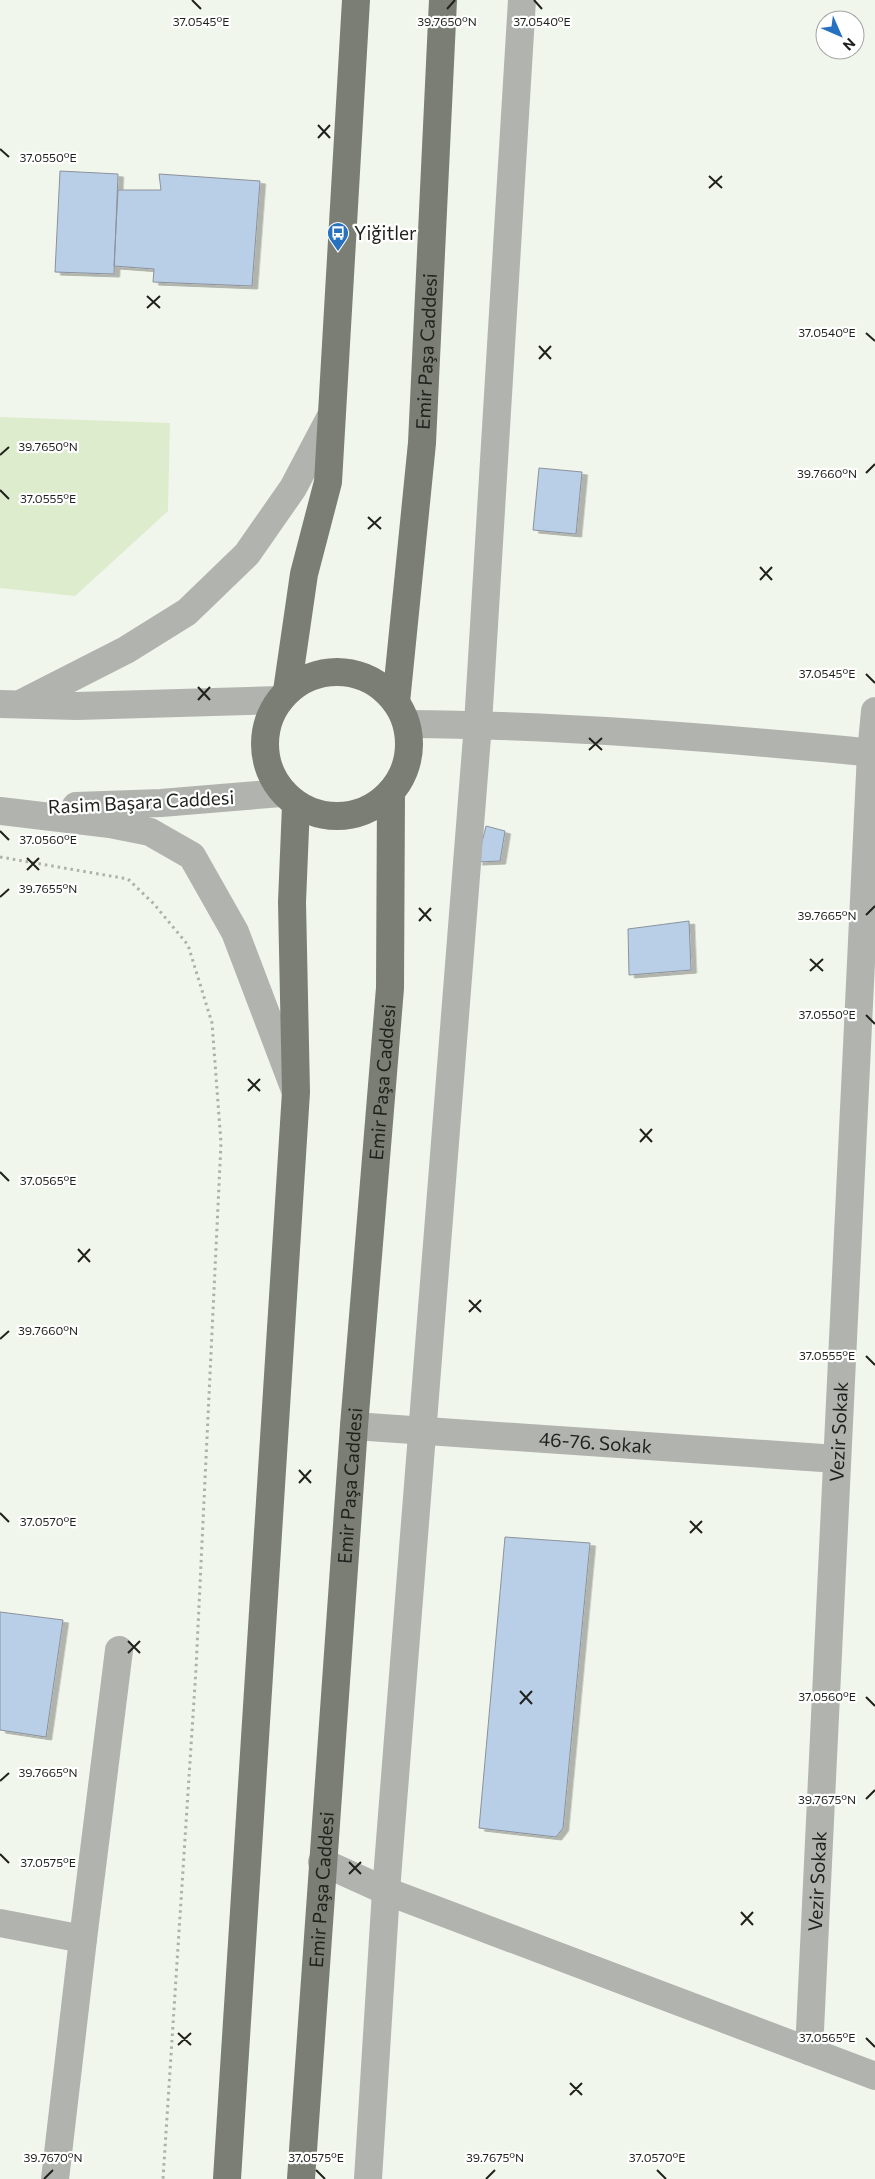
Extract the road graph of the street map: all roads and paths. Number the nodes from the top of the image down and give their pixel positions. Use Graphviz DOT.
graph roads {
  1 [pos="356,0"];
  2 [pos="443,0"];
  3 [pos="522,0"];
  4 [pos="331,416"];
  5 [pos="284,696"];
  6 [pos="10,704"];
  7 [pos="875,711"];
  8 [pos="402,713"];
  9 [pos="478,724"];
  10 [pos="873,753"];
  11 [pos="391,792"];
  12 [pos="289,799"];
  13 [pos="0,810"];
  14 [pos="0,857"];
  15 [pos="296,1092"];
  16 [pos="354,1426"];
  17 [pos="422,1429"];
  18 [pos="837,1459"];
  19 [pos="120,1650"];
  20 [pos="322,1862"];
  21 [pos="386,1891"];
  22 [pos="0,1923"];
  23 [pos="83,1939"];
  24 [pos="809,2052"];
  25 [pos="875,2076"];
  26 [pos="55,2179"];
  27 [pos="163,2179"];
  28 [pos="227,2179"];
  29 [pos="301,2179"];
  30 [pos="368,2179"];
  1 -- 4 [label="main road"];
  2 -- 8 [label="main road, Emir Paşa Caddesi"];
  3 -- 9 [label="street"];
  4 -- 5 [label="main road"];
  4 -- 6 [label="street"];
  5 -- 6 [label="street"];
  5 -- 8 [label="main road"];
  5 -- 12 [label="main road"];
  7 -- 10 [label="street, Vezir Sokak"];
  8 -- 9 [label="street"];
  8 -- 11 [label="main road"];
  9 -- 10 [label="street"];
  9 -- 17 [label="street"];
  10 -- 18 [label="street, Vezir Sokak"];
  11 -- 12 [label="main road"];
  11 -- 16 [label="main road, Emir Paşa Caddesi"];
  12 -- 13 [label="street, Rasim Başara Caddesi"];
  12 -- 15 [label="main road"];
  13 -- 15 [label="street"];
  14 -- 27 [label="path"];
  15 -- 28 [label="main road"];
  16 -- 17 [label="street, 46-76. Sokak"];
  16 -- 20 [label="main road, Emir Paşa Caddesi"];
  17 -- 18 [label="street, 46-76. Sokak"];
  17 -- 21 [label="street"];
  18 -- 24 [label="street, Vezir Sokak"];
  19 -- 23 [label="street"];
  20 -- 21 [label="street"];
  20 -- 29 [label="main road, Emir Paşa Caddesi"];
  21 -- 24 [label="street"];
  21 -- 30 [label="street"];
  22 -- 23 [label="street"];
  23 -- 26 [label="street"];
  24 -- 25 [label="street"];
}
